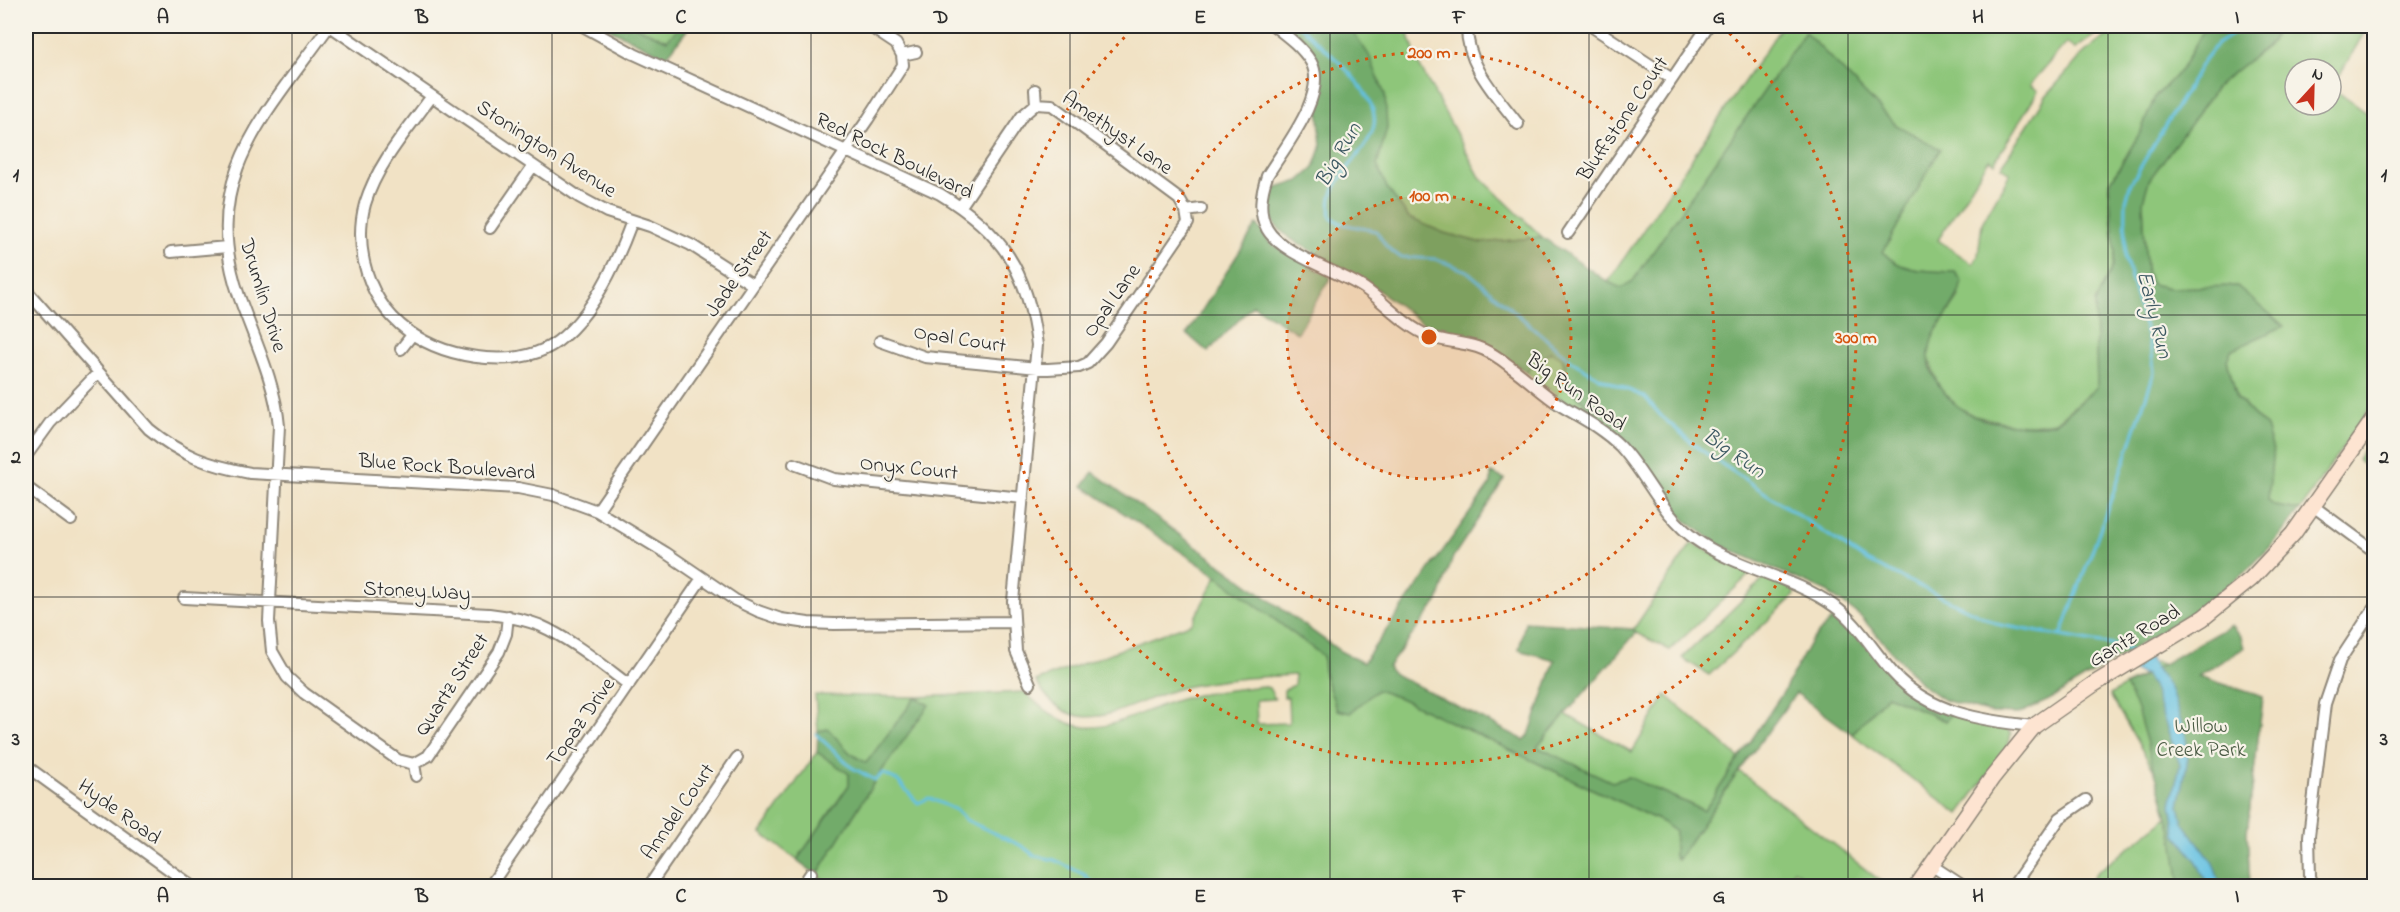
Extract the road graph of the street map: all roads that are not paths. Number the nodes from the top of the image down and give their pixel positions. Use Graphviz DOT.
graph roads {
  1 [pos="330,26"];
  2 [pos="583,26"];
  3 [pos="869,26"];
  4 [pos="1274,26"];
  5 [pos="1467,26"];
  6 [pos="1591,26"];
  7 [pos="1708,26"];
  8 [pos="916,52"];
  9 [pos="902,55"];
  10 [pos="1672,79"];
  11 [pos="1035,90"];
  12 [pos="432,96"];
  13 [pos="1036,104"];
  14 [pos="1518,124"];
  15 [pos="846,151"];
  16 [pos="533,166"];
  17 [pos="961,206"];
  18 [pos="1201,209"];
  19 [pos="1186,212"];
  20 [pos="632,221"];
  21 [pos="490,228"];
  22 [pos="1568,233"];
  23 [pos="227,247"];
  24 [pos="171,252"];
  25 [pos="753,285"];
  26 [pos="26,290"];
  27 [pos="412,335"];
  28 [pos="880,341"];
  29 [pos="401,349"];
  30 [pos="1036,368"];
  31 [pos="98,373"];
  32 [pos="2374,419"];
  33 [pos="26,456"];
  34 [pos="794,464"];
  35 [pos="277,474"];
  36 [pos="26,487"];
  37 [pos="1023,498"];
  38 [pos="2313,506"];
  39 [pos="597,511"];
  40 [pos="71,520"];
  41 [pos="2374,551"];
  42 [pos="702,578"];
  43 [pos="184,598"];
  44 [pos="270,602"];
  45 [pos="2374,608"];
  46 [pos="508,616"];
  47 [pos="1013,622"];
  48 [pos="1030,684"];
  49 [pos="629,685"];
  50 [pos="2034,726"];
  51 [pos="737,758"];
  52 [pos="414,764"];
  53 [pos="26,766"];
  54 [pos="416,776"];
  55 [pos="2086,800"];
  56 [pos="1931,865"];
  57 [pos="811,873"];
  58 [pos="192,886"];
  59 [pos="490,886"];
  60 [pos="649,886"];
  61 [pos="802,886"];
  62 [pos="1917,886"];
  63 [pos="1963,886"];
  64 [pos="2013,886"];
  65 [pos="2313,886"];
  1 -- 12 [label="street, Stonington Avenue"];
  1 -- 23 [label="street, Drumlin Drive"];
  2 -- 15 [label="street, Red Rock Boulevard"];
  3 -- 9 [label="street"];
  4 -- 50 [label="street, Big Run Road"];
  5 -- 14 [label="street"];
  6 -- 10 [label="street"];
  7 -- 10 [label="street, Bluffstone Court"];
  8 -- 9 [label="street"];
  9 -- 15 [label="street, Jade Street"];
  10 -- 22 [label="street, Bluffstone Court"];
  11 -- 13 [label="street"];
  12 -- 16 [label="street, Stonington Avenue"];
  12 -- 27 [label="street"];
  13 -- 17 [label="street, Amethyst Lane"];
  13 -- 19 [label="street, Amethyst Lane"];
  15 -- 17 [label="street, Red Rock Boulevard"];
  15 -- 25 [label="street, Jade Street"];
  16 -- 20 [label="street, Stonington Avenue"];
  16 -- 21 [label="street"];
  17 -- 30 [label="street, Red Rock Boulevard"];
  18 -- 19 [label="street"];
  19 -- 30 [label="street, Opal Lane"];
  20 -- 25 [label="street, Stonington Avenue"];
  20 -- 27 [label="street"];
  23 -- 24 [label="street"];
  23 -- 35 [label="street, Drumlin Drive"];
  25 -- 39 [label="street, Jade Street"];
  26 -- 31 [label="street, Blue Rock Boulevard"];
  27 -- 29 [label="street"];
  28 -- 30 [label="street, Opal Court"];
  30 -- 37 [label="street, Red Rock Boulevard"];
  31 -- 33 [label="street"];
  31 -- 35 [label="street, Blue Rock Boulevard"];
  32 -- 38 [label="main road, Gantz Road"];
  34 -- 37 [label="street, Onyx Court"];
  35 -- 39 [label="street, Blue Rock Boulevard"];
  35 -- 44 [label="street, Drumlin Drive"];
  36 -- 40 [label="street"];
  37 -- 47 [label="street, Red Rock Boulevard"];
  38 -- 41 [label="street"];
  38 -- 50 [label="main road, Gantz Road"];
  39 -- 42 [label="street, Blue Rock Boulevard"];
  42 -- 47 [label="street, Blue Rock Boulevard"];
  42 -- 49 [label="street, Topaz Drive"];
  43 -- 44 [label="street, Stoney Way"];
  44 -- 46 [label="street, Stoney Way"];
  44 -- 52 [label="street, Drumlin Drive"];
  45 -- 65 [label="street"];
  46 -- 49 [label="street, Stoney Way"];
  46 -- 52 [label="street, Quartz Street"];
  47 -- 48 [label="street, Red Rock Boulevard"];
  49 -- 59 [label="street, Topaz Drive"];
  50 -- 56 [label="main road, Gantz Road"];
  51 -- 60 [label="street, Anndel Court"];
  52 -- 54 [label="street"];
  53 -- 58 [label="street, Hyde Road"];
  55 -- 64 [label="street"];
  56 -- 62 [label="main road, Gantz Road"];
  56 -- 63 [label="street"];
  57 -- 61 [label="street"];
}
